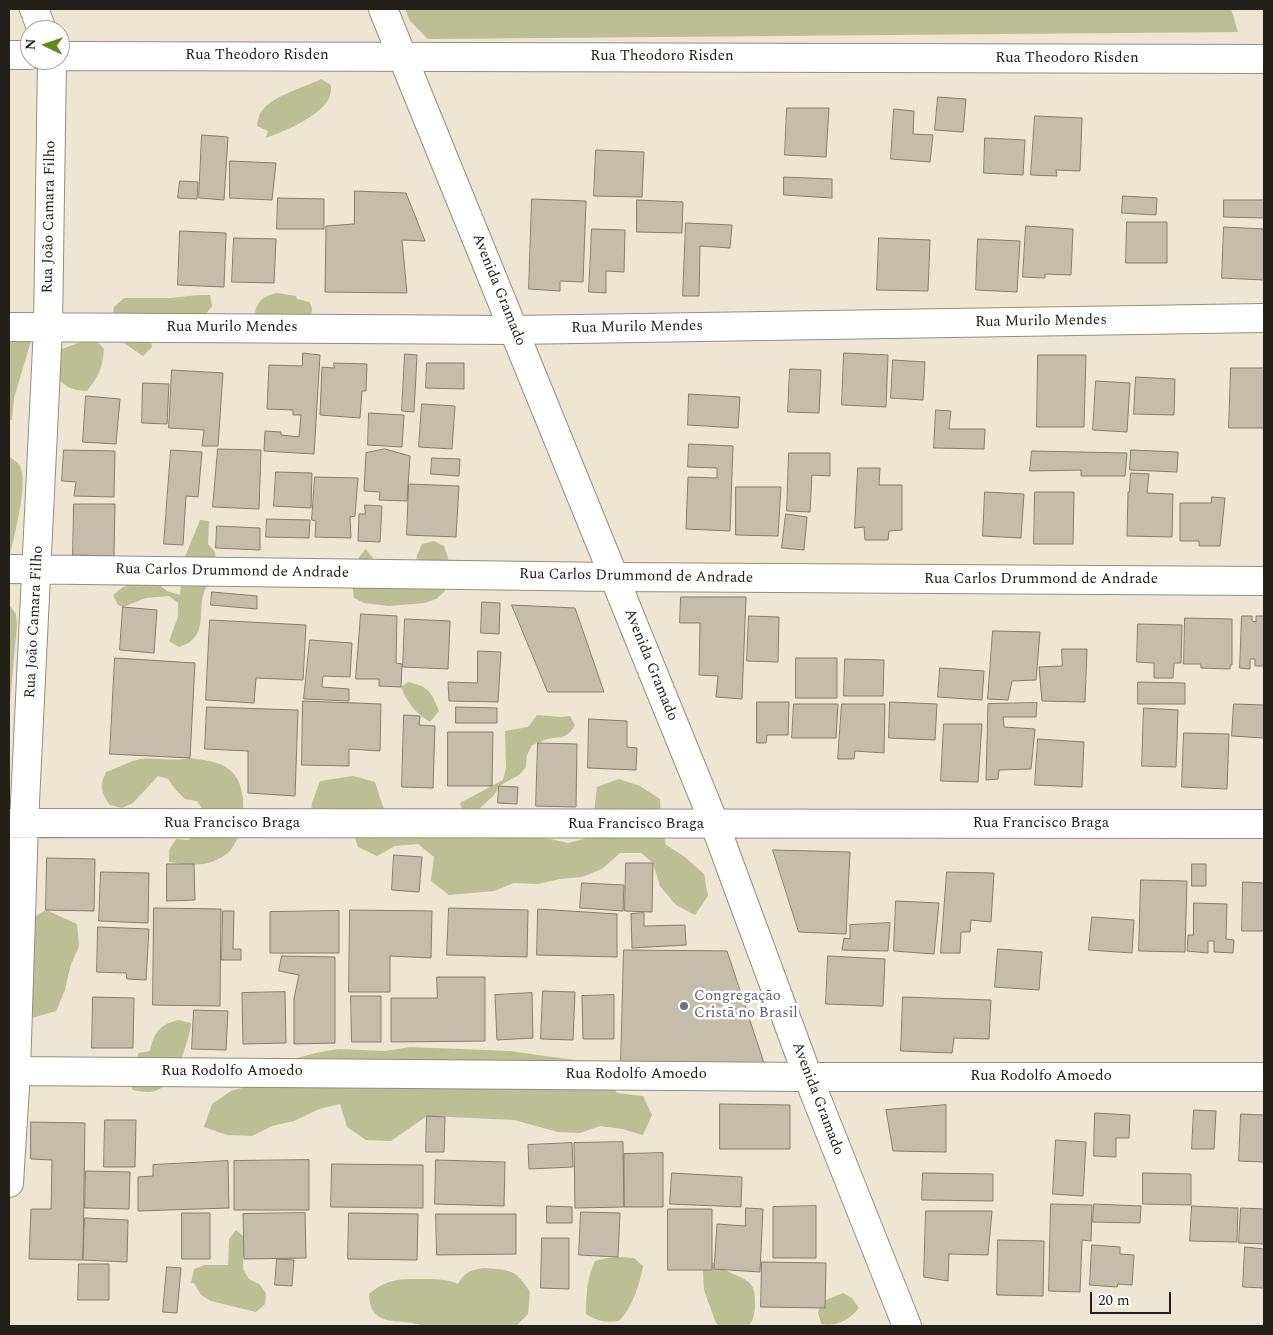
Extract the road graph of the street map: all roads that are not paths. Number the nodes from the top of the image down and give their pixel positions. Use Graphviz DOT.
graph roads {
  1 [pos="383,9"];
  2 [pos="70,56"];
  3 [pos="402,57"];
  4 [pos="1264,60"];
  5 [pos="52,70"];
  6 [pos="1264,318"];
  7 [pos="9,327"];
  8 [pos="48,327"];
  9 [pos="514,330"];
  10 [pos="9,569"];
  11 [pos="38,569"];
  12 [pos="614,577"];
  13 [pos="1264,581"];
  14 [pos="16,823"];
  15 [pos="1264,824"];
  16 [pos="715,825"];
  17 [pos="12,1071"];
  18 [pos="808,1076"];
  19 [pos="1264,1077"];
  20 [pos="9,1183"];
  21 [pos="907,1326"];
  1 -- 3 [label="street, Avenida Gramado"];
  2 -- 3 [label="street, Rua Theodoro Risden"];
  3 -- 4 [label="street, Rua Theodoro Risden"];
  3 -- 9 [label="street, Avenida Gramado"];
  5 -- 8 [label="street, Rua João Camara Filho"];
  6 -- 9 [label="street, Rua Murilo Mendes"];
  7 -- 8 [label="street, Rua Murilo Mendes"];
  8 -- 9 [label="street, Rua Murilo Mendes"];
  8 -- 11 [label="street, Rua João Camara Filho"];
  9 -- 12 [label="street, Avenida Gramado"];
  10 -- 11 [label="street, Rua Carlos Drummond de Andrade"];
  11 -- 12 [label="street, Rua Carlos Drummond de Andrade"];
  11 -- 14 [label="street, Rua João Camara Filho"];
  12 -- 13 [label="street, Rua Carlos Drummond de Andrade"];
  12 -- 16 [label="street, Avenida Gramado"];
  14 -- 16 [label="street, Rua Francisco Braga"];
  14 -- 17 [label="street, Rua João Camara Filho"];
  15 -- 16 [label="street, Rua Francisco Braga"];
  16 -- 18 [label="street, Avenida Gramado"];
  17 -- 18 [label="street, Rua Rodolfo Amoedo"];
  17 -- 20 [label="street, Rua João Camara Filho"];
  18 -- 19 [label="street, Rua Rodolfo Amoedo"];
  18 -- 21 [label="street, Avenida Gramado"];
}
